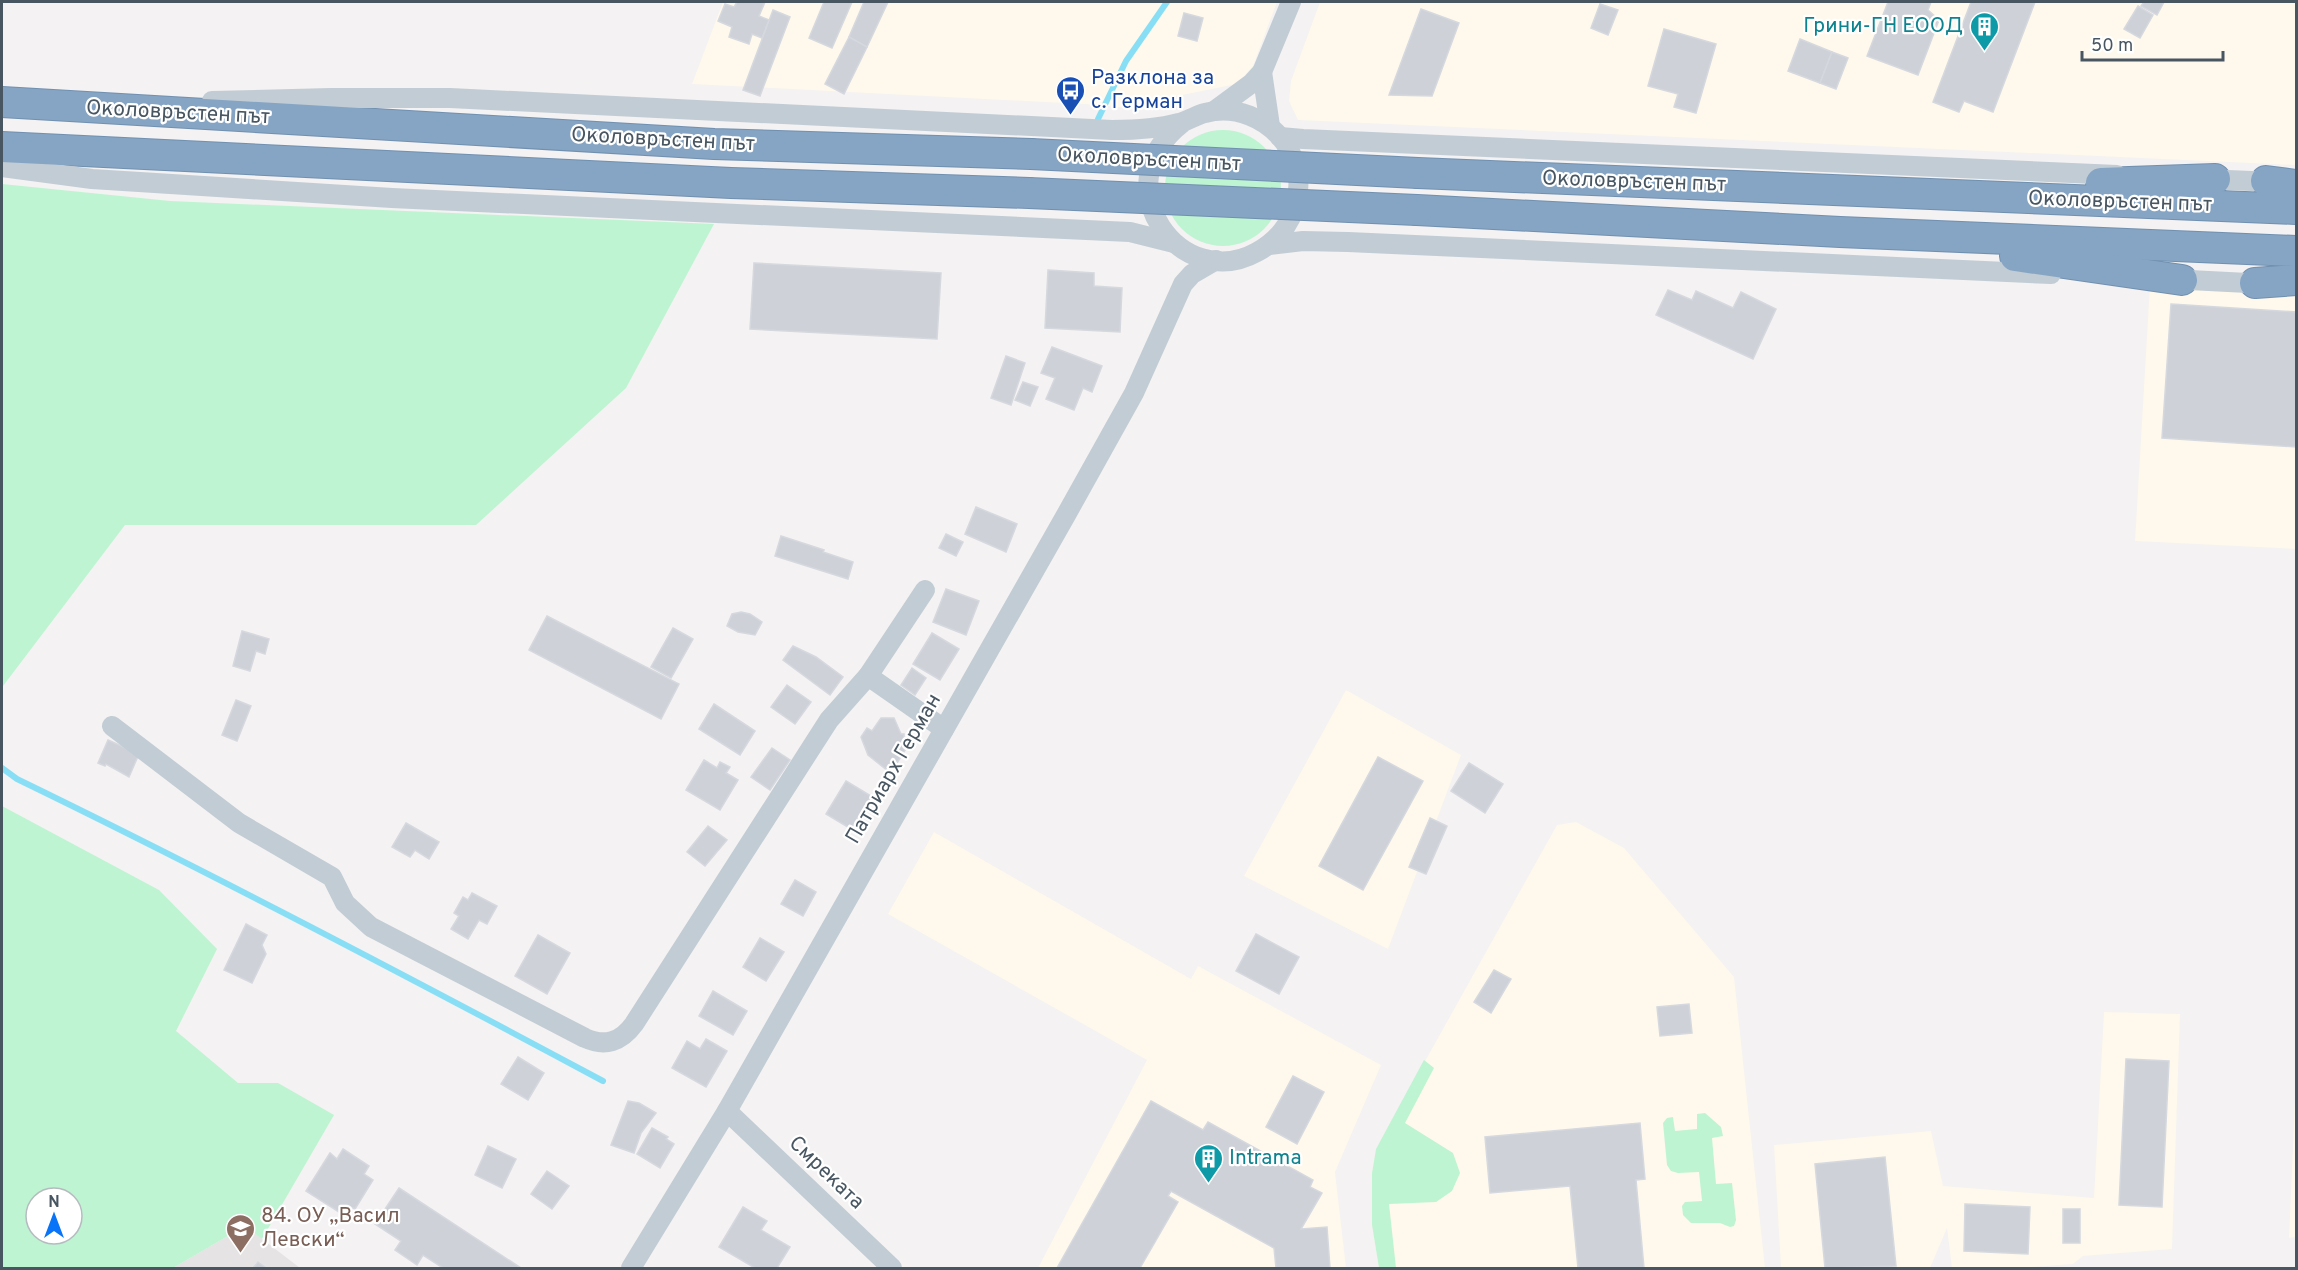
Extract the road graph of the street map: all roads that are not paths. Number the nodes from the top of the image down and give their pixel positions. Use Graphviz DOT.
graph roads {
  1 [pos="1291,2"];
  2 [pos="1262,72"];
  3 [pos="2,97"];
  4 [pos="2,102"];
  5 [pos="1214,111"];
  6 [pos="1182,123"];
  7 [pos="1275,131"];
  8 [pos="2,147"];
  9 [pos="2,167"];
  10 [pos="2215,179"];
  11 [pos="2266,181"];
  12 [pos="2296,184"];
  13 [pos="1830,190"];
  14 [pos="2296,209"];
  15 [pos="1840,232"];
  16 [pos="1177,244"];
  17 [pos="1269,245"];
  18 [pos="2296,251"];
  19 [pos="1216,260"];
  20 [pos="2182,280"];
  21 [pos="2255,283"];
  22 [pos="2296,283"];
  23 [pos="1183,284"];
  24 [pos="925,590"];
  25 [pos="868,676"];
  26 [pos="112,726"];
  27 [pos="944,729"];
  28 [pos="728,1111"];
  29 [pos="631,1269"];
  30 [pos="892,1269"];
  1 -- 2 [label="street"];
  2 -- 5 [label="street"];
  2 -- 7 [label="street"];
  3 -- 6 [label="street"];
  4 -- 13 [label="highway, Околовръстен път, bridge"];
  5 -- 6 [label="street"];
  5 -- 7 [label="street"];
  6 -- 16 [label="street"];
  7 -- 10 [label="street"];
  7 -- 17 [label="street"];
  8 -- 15 [label="highway, Околовръстен път, bridge"];
  9 -- 16 [label="street"];
  10 -- 11 [label="street"];
  10 -- 13 [label="highway"];
  11 -- 12 [label="highway"];
  13 -- 14 [label="highway, Околовръстен път"];
  15 -- 18 [label="highway, Околовръстен път"];
  15 -- 20 [label="highway"];
  16 -- 19 [label="street"];
  16 -- 23 [label="street, Патриарх Герман"];
  17 -- 19 [label="street"];
  17 -- 20 [label="street"];
  19 -- 23 [label="street, Патриарх Герман"];
  20 -- 21 [label="street"];
  21 -- 22 [label="highway"];
  23 -- 27 [label="street, Патриарх Герман"];
  24 -- 25 [label="street"];
  25 -- 26 [label="street"];
  25 -- 27 [label="street"];
  27 -- 28 [label="street, Патриарх Герман"];
  28 -- 29 [label="street, Патриарх Герман"];
  28 -- 30 [label="street, Смреката"];
}
